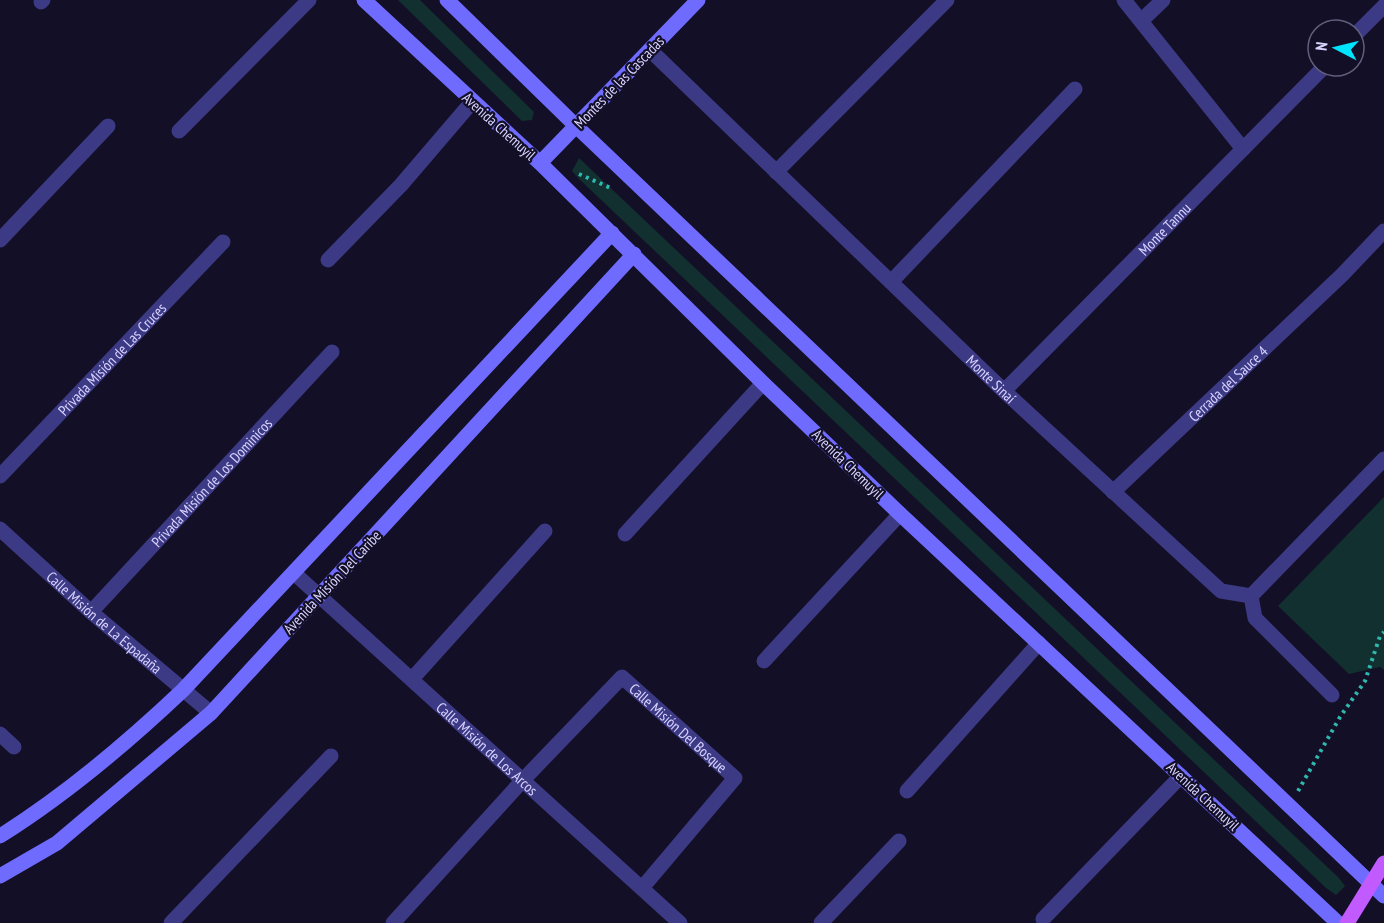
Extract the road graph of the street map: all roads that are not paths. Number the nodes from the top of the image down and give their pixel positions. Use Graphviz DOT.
graph roads {
  1 [pos="309,0"];
  2 [pos="364,0"];
  3 [pos="447,0"];
  4 [pos="698,0"];
  5 [pos="947,0"];
  6 [pos="1124,0"];
  7 [pos="1163,0"];
  8 [pos="1384,6"];
  9 [pos="1141,21"];
  10 [pos="1366,24"];
  11 [pos="650,50"];
  12 [pos="1313,78"];
  13 [pos="1075,89"];
  14 [pos="472,102"];
  15 [pos="108,126"];
  16 [pos="576,126"];
  17 [pos="179,131"];
  18 [pos="1243,149"];
  19 [pos="540,163"];
  20 [pos="776,172"];
  21 [pos="1384,231"];
  22 [pos="612,233"];
  23 [pos="0,240"];
  24 [pos="223,242"];
  25 [pos="634,254"];
  26 [pos="328,260"];
  27 [pos="891,282"];
  28 [pos="332,352"];
  29 [pos="763,383"];
  30 [pos="1004,391"];
  31 [pos="1384,459"];
  32 [pos="0,476"];
  33 [pos="1113,492"];
  34 [pos="900,514"];
  35 [pos="0,529"];
  36 [pos="545,531"];
  37 [pos="625,534"];
  38 [pos="294,573"];
  39 [pos="319,596"];
  40 [pos="1251,596"];
  41 [pos="91,612"];
  42 [pos="1039,643"];
  43 [pos="764,661"];
  44 [pos="411,679"];
  45 [pos="183,690"];
  46 [pos="1332,695"];
  47 [pos="211,713"];
  48 [pos="0,734"];
  49 [pos="14,747"];
  50 [pos="331,756"];
  51 [pos="1181,776"];
  52 [pos="523,780"];
  53 [pos="907,791"];
  54 [pos="0,836"];
  55 [pos="899,841"];
  56 [pos="1384,863"];
  57 [pos="0,876"];
  58 [pos="1372,883"];
  59 [pos="642,888"];
  60 [pos="1384,896"];
  61 [pos="1043,919"];
  62 [pos="171,923"];
  63 [pos="393,923"];
  64 [pos="681,923"];
  65 [pos="821,923"];
  66 [pos="1338,923"];
  67 [pos="1347,923"];
  1 -- 17 [label="street"];
  2 -- 14 [label="main road, Avenida Chemuyil"];
  3 -- 16 [label="main road"];
  4 -- 11 [label="main road, Montes de las Cascadas"];
  5 -- 20 [label="street"];
  6 -- 9 [label="street"];
  7 -- 9 [label="street"];
  8 -- 10 [label="street"];
  9 -- 18 [label="street"];
  11 -- 16 [label="main road, Montes de las Cascadas"];
  11 -- 20 [label="street, Monte Sinaí"];
  12 -- 18 [label="street, Monte Tannu"];
  13 -- 27 [label="street"];
  14 -- 19 [label="main road, Avenida Chemuyil"];
  14 -- 26 [label="street"];
  15 -- 23 [label="street"];
  16 -- 19 [label="main road, Montes de las Cascadas"];
  16 -- 58 [label="main road"];
  18 -- 30 [label="street, Monte Tannu"];
  19 -- 22 [label="main road, Avenida Chemuyil"];
  20 -- 27 [label="street, Monte Sinaí"];
  21 -- 33 [label="street, Cerrada del Sauce 4"];
  22 -- 25 [label="main road, Avenida Chemuyil"];
  22 -- 38 [label="main road"];
  24 -- 32 [label="street, Privada Misión de Las Cruces"];
  25 -- 29 [label="main road, Avenida Chemuyil"];
  25 -- 39 [label="main road, Avenida Misión Del Caribe"];
  27 -- 30 [label="street, Monte Sinaí"];
  28 -- 41 [label="street, Privada Misión de Los Dominicos"];
  29 -- 34 [label="main road, Avenida Chemuyil"];
  29 -- 37 [label="street"];
  30 -- 33 [label="street, Monte Sinaí"];
  31 -- 40 [label="street"];
  33 -- 40 [label="street, Monte Sinaí"];
  34 -- 42 [label="main road, Avenida Chemuyil"];
  34 -- 43 [label="street"];
  35 -- 41 [label="street, Calle Misión de La Espadaña"];
  36 -- 44 [label="street"];
  38 -- 39 [label="street, Calle Misión de Los Arcos"];
  38 -- 45 [label="main road"];
  39 -- 44 [label="street, Calle Misión de Los Arcos"];
  39 -- 47 [label="main road, Avenida Misión Del Caribe"];
  40 -- 46 [label="street"];
  41 -- 45 [label="street, Calle Misión de La Espadaña"];
  42 -- 51 [label="main road, Avenida Chemuyil"];
  42 -- 53 [label="street"];
  44 -- 52 [label="street, Calle Misión de Los Arcos"];
  45 -- 47 [label="street, Calle Misión de La Espadaña"];
  45 -- 54 [label="main road"];
  47 -- 57 [label="main road, Avenida Misión Del Caribe"];
  48 -- 49 [label="street"];
  50 -- 62 [label="street"];
  51 -- 61 [label="street"];
  51 -- 66 [label="main road, Avenida Chemuyil"];
  52 -- 59 [label="street, Calle Misión de Los Arcos"];
  52 -- 59 [label="street, Calle Misión Del Bosque"];
  52 -- 63 [label="street"];
  55 -- 65 [label="street"];
  56 -- 58 [label="main road"];
  58 -- 60 [label="main road"];
  58 -- 67 [label="main road"];
  59 -- 64 [label="street, Calle Misión de Los Arcos"];
}
